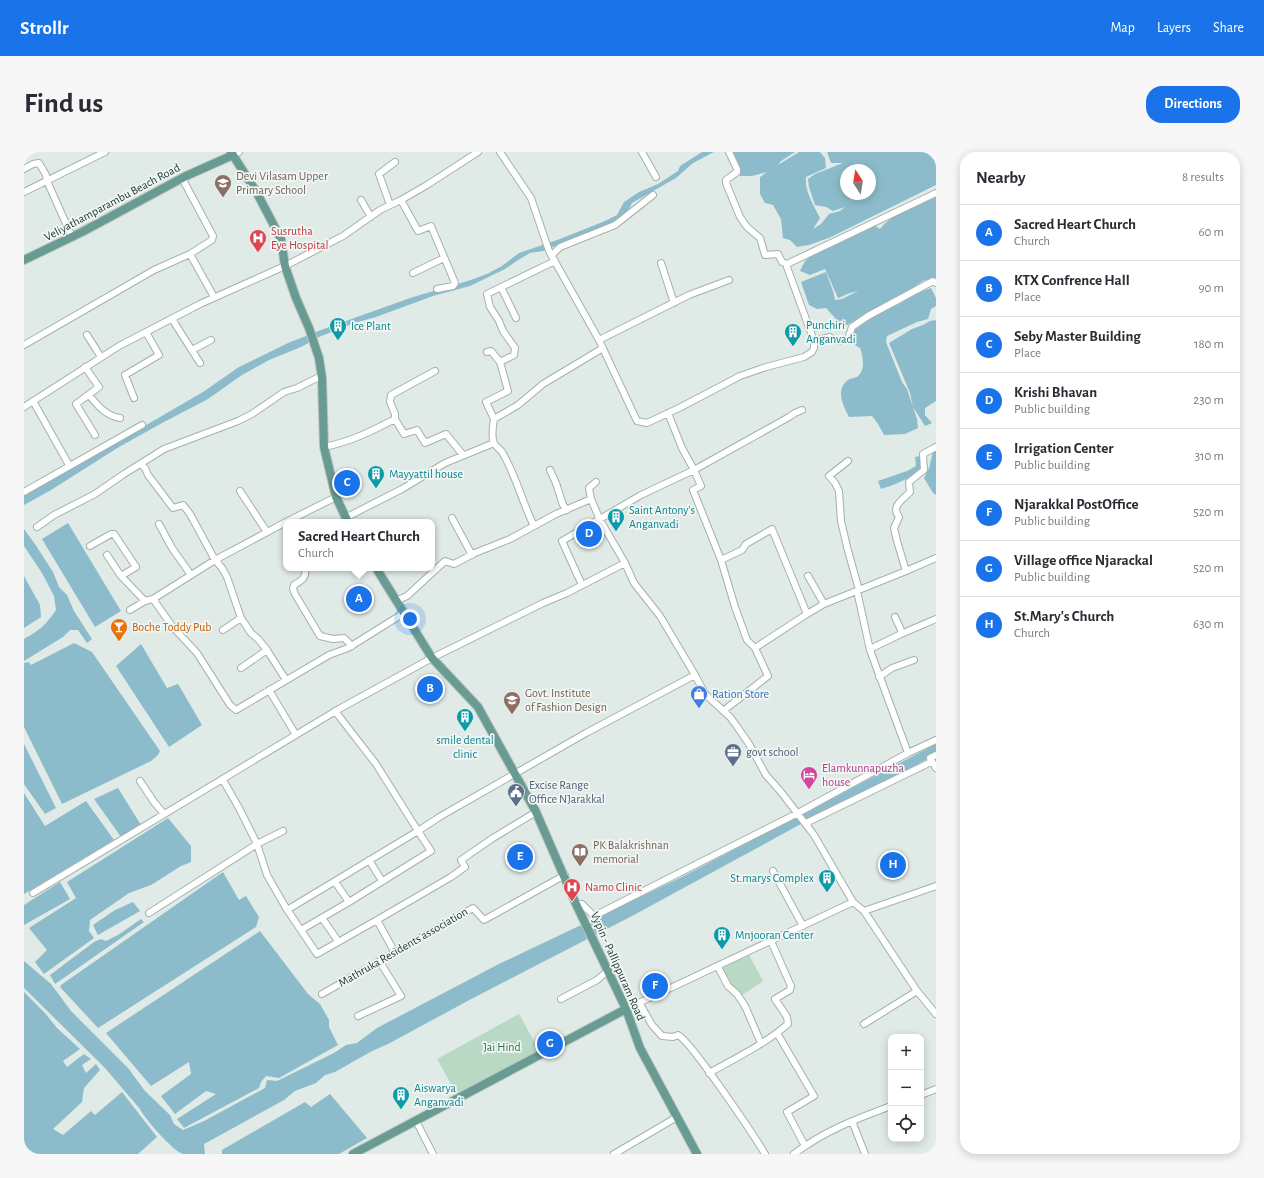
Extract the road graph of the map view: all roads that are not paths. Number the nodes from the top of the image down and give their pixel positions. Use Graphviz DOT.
graph roads {
  1 [pos="105,152"];
  2 [pos="478,152"];
  3 [pos="500,152"];
  4 [pos="642,152"];
  5 [pos="730,152"];
  6 [pos="235,153"];
  7 [pos="395,162"];
  8 [pos="24,169"];
  9 [pos="656,177"];
  10 [pos="182,178"];
  11 [pos="47,180"];
  12 [pos="24,192"];
  13 [pos="936,193"];
  14 [pos="653,194"];
  15 [pos="361,200"];
  16 [pos="401,200"];
  17 [pos="390,205"];
  18 [pos="371,217"];
  19 [pos="72,237"];
  20 [pos="550,253"];
  21 [pos="190,254"];
  22 [pos="444,258"];
  23 [pos="24,260"];
  24 [pos="555,261"];
  25 [pos="662,264"];
  26 [pos="787,264"];
  27 [pos="285,266"];
  28 [pos="413,274"];
  29 [pos="729,280"];
  30 [pos="936,282"];
  31 [pos="501,287"];
  32 [pos="437,290"];
  33 [pos="214,298"];
  34 [pos="674,303"];
  35 [pos="516,318"];
  36 [pos="172,319"];
  37 [pos="146,332"];
  38 [pos="87,335"];
  39 [pos="211,340"];
  40 [pos="600,340"];
  41 [pos="814,341"];
  42 [pos="24,345"];
  43 [pos="604,348"];
  44 [pos="192,350"];
  45 [pos="487,352"];
  46 [pos="100,357"];
  47 [pos="500,362"];
  48 [pos="200,363"];
  49 [pos="85,367"];
  50 [pos="435,371"];
  51 [pos="322,378"];
  52 [pos="89,395"];
  53 [pos="134,398"];
  54 [pos="33,401"];
  55 [pos="24,407"];
  56 [pos="802,410"];
  57 [pos="668,413"];
  58 [pos="120,418"];
  59 [pos="395,419"];
  60 [pos="494,419"];
  61 [pos="142,425"];
  62 [pos="95,435"];
  63 [pos="494,443"];
  64 [pos="936,447"];
  65 [pos="324,448"];
  66 [pos="463,455"];
  67 [pos="848,461"];
  68 [pos="140,464"];
  69 [pos="69,465"];
  70 [pos="550,470"];
  71 [pos="694,470"];
  72 [pos="596,482"];
  73 [pos="240,491"];
  74 [pos="24,492"];
  75 [pos="336,497"];
  76 [pos="591,500"];
  77 [pos="567,510"];
  78 [pos="452,518"];
  79 [pos="298,519"];
  80 [pos="346,519"];
  81 [pos="348,519"];
  82 [pos="600,520"];
  83 [pos="159,524"];
  84 [pos="283,524"];
  85 [pos="534,526"];
  86 [pos="37,527"];
  87 [pos="267,532"];
  88 [pos="90,546"];
  89 [pos="107,555"];
  90 [pos="472,555"];
  91 [pos="936,558"];
  92 [pos="214,560"];
  93 [pos="721,560"];
  94 [pos="625,563"];
  95 [pos="435,570"];
  96 [pos="306,571"];
  97 [pos="378,571"];
  98 [pos="434,571"];
  99 [pos="906,571"];
  100 [pos="191,575"];
  101 [pos="121,576"];
  102 [pos="808,576"];
  103 [pos="582,585"];
  104 [pos="858,590"];
  105 [pos="153,599"];
  106 [pos="145,601"];
  107 [pos="396,601"];
  108 [pos="824,604"];
  109 [pos="130,610"];
  110 [pos="404,613"];
  111 [pos="807,614"];
  112 [pos="895,617"];
  113 [pos="241,618"];
  114 [pos="936,619"];
  115 [pos="223,630"];
  116 [pos="901,634"];
  117 [pos="352,646"];
  118 [pos="755,648"];
  119 [pos="870,649"];
  120 [pos="267,650"];
  121 [pos="432,658"];
  122 [pos="914,660"];
  123 [pos="241,668"];
  124 [pos="695,675"];
  125 [pos="879,677"];
  126 [pos="286,680"];
  127 [pos="269,690"];
  128 [pos="335,711"];
  129 [pos="723,711"];
  130 [pos="296,735"];
  131 [pos="936,740"];
  132 [pos="908,753"];
  133 [pos="936,755"];
  134 [pos="931,762"];
  135 [pos="936,768"];
  136 [pos="516,774"];
  137 [pos="224,780"];
  138 [pos="140,781"];
  139 [pos="536,812"];
  140 [pos="798,813"];
  141 [pos="164,814"];
  142 [pos="283,831"];
  143 [pos="418,831"];
  144 [pos="814,835"];
  145 [pos="257,844"];
  146 [pos="369,860"];
  147 [pos="773,871"];
  148 [pos="565,875"];
  149 [pos="382,880"];
  150 [pos="335,882"];
  151 [pos="936,886"];
  152 [pos="33,893"];
  153 [pos="349,902"];
  154 [pos="853,902"];
  155 [pos="576,904"];
  156 [pos="287,910"];
  157 [pos="864,911"];
  158 [pos="149,913"];
  159 [pos="322,918"];
  160 [pos="377,920"];
  161 [pos="803,926"];
  162 [pos="301,930"];
  163 [pos="771,941"];
  164 [pos="338,942"];
  165 [pos="395,952"];
  166 [pos="380,962"];
  167 [pos="718,967"];
  168 [pos="604,974"];
  169 [pos="917,991"];
  170 [pos="322,994"];
  171 [pos="561,999"];
  172 [pos="640,1004"];
  173 [pos="626,1009"];
  174 [pos="936,1014"];
  175 [pos="358,1016"];
  176 [pos="864,1024"];
  177 [pos="777,1033"];
  178 [pos="761,1043"];
  179 [pos="709,1073"];
  180 [pos="936,1089"];
  181 [pos="924,1094"];
  182 [pos="888,1107"];
  183 [pos="677,1117"];
  184 [pos="416,1121"];
  185 [pos="852,1121"];
  186 [pos="805,1146"];
  187 [pos="430,1153"];
  188 [pos="353,1154"];
  189 [pos="614,1154"];
  190 [pos="697,1154"];
  191 [pos="765,1154"];
  192 [pos="794,1154"];
  193 [pos="865,1154"];
  1 -- 11 [label="street"];
  2 -- 16 [label="street"];
  3 -- 20 [label="street"];
  4 -- 9 [label="street"];
  5 -- 26 [label="street"];
  6 -- 10 [label="main road, Veliyathamparambu Beach Road"];
  6 -- 27 [label="main road"];
  7 -- 17 [label="street"];
  8 -- 11 [label="street"];
  10 -- 19 [label="main road, Veliyathamparambu Beach Road"];
  10 -- 21 [label="street"];
  11 -- 12 [label="street"];
  11 -- 19 [label="street"];
  13 -- 26 [label="street"];
  14 -- 20 [label="street"];
  15 -- 18 [label="street"];
  16 -- 17 [label="street"];
  16 -- 22 [label="street"];
  17 -- 18 [label="street"];
  18 -- 27 [label="street"];
  19 -- 23 [label="main road, Veliyathamparambu Beach Road"];
  20 -- 24 [label="street"];
  21 -- 33 [label="street"];
  21 -- 42 [label="street"];
  22 -- 28 [label="street"];
  22 -- 32 [label="street"];
  24 -- 31 [label="street"];
  24 -- 40 [label="street"];
  25 -- 34 [label="street"];
  26 -- 41 [label="street"];
  27 -- 33 [label="street"];
  27 -- 51 [label="main road"];
  29 -- 34 [label="street"];
  30 -- 41 [label="street"];
  31 -- 35 [label="street"];
  31 -- 47 [label="street"];
  33 -- 36 [label="street"];
  34 -- 40 [label="street"];
  36 -- 37 [label="street"];
  36 -- 44 [label="street"];
  37 -- 46 [label="street"];
  37 -- 53 [label="street"];
  38 -- 46 [label="street"];
  39 -- 44 [label="street"];
  40 -- 43 [label="street"];
  41 -- 57 [label="street"];
  43 -- 57 [label="street"];
  43 -- 60 [label="street"];
  44 -- 48 [label="street"];
  45 -- 47 [label="street"];
  46 -- 49 [label="street"];
  47 -- 60 [label="street"];
  49 -- 52 [label="street"];
  49 -- 54 [label="street"];
  50 -- 59 [label="street"];
  51 -- 65 [label="main road"];
  51 -- 68 [label="street"];
  52 -- 58 [label="street"];
  52 -- 62 [label="street"];
  54 -- 55 [label="street"];
  54 -- 69 [label="street"];
  56 -- 71 [label="street"];
  57 -- 71 [label="street"];
  59 -- 65 [label="street"];
  59 -- 66 [label="street"];
  60 -- 63 [label="street"];
  61 -- 69 [label="street"];
  63 -- 66 [label="street"];
  63 -- 85 [label="street"];
  64 -- 99 [label="street"];
  65 -- 75 [label="main road"];
  66 -- 81 [label="street"];
  67 -- 104 [label="street"];
  68 -- 86 [label="street"];
  68 -- 92 [label="street"];
  69 -- 74 [label="street"];
  70 -- 77 [label="street"];
  71 -- 82 [label="street"];
  71 -- 93 [label="street"];
  72 -- 76 [label="street"];
  73 -- 87 [label="street"];
  75 -- 79 [label="street"];
  75 -- 80 [label="main road"];
  76 -- 77 [label="street"];
  76 -- 82 [label="street"];
  77 -- 85 [label="street"];
  78 -- 90 [label="street"];
  82 -- 94 [label="street"];
  82 -- 103 [label="street"];
  83 -- 100 [label="street"];
  84 -- 87 [label="street"];
  85 -- 90 [label="street"];
  87 -- 92 [label="street"];
  88 -- 101 [label="street"];
  89 -- 101 [label="street"];
  90 -- 95 [label="street"];
  91 -- 99 [label="street"];
  92 -- 100 [label="street"];
  92 -- 113 [label="street"];
  93 -- 111 [label="street"];
  93 -- 118 [label="street"];
  94 -- 103 [label="street"];
  94 -- 124 [label="street"];
  96 -- 117 [label="street"];
  97 -- 107 [label="main road, Vypin - Pallippuram Road"];
  98 -- 107 [label="street"];
  99 -- 104 [label="street"];
  100 -- 105 [label="street"];
  101 -- 106 [label="street"];
  102 -- 108 [label="street"];
  103 -- 121 [label="street"];
  104 -- 108 [label="street"];
  104 -- 119 [label="street"];
  105 -- 106 [label="street"];
  105 -- 127 [label="street"];
  106 -- 109 [label="street"];
  107 -- 110 [label="main road, Vypin - Pallippuram Road"];
  108 -- 111 [label="street"];
  110 -- 117 [label="street"];
  110 -- 121 [label="main road, Vypin - Pallippuram Road"];
  111 -- 118 [label="street"];
  112 -- 116 [label="street"];
  113 -- 115 [label="street"];
  113 -- 120 [label="street"];
  114 -- 116 [label="street"];
  116 -- 119 [label="street"];
  117 -- 126 [label="street"];
  118 -- 129 [label="street"];
  119 -- 125 [label="street"];
  120 -- 123 [label="street"];
  120 -- 126 [label="street"];
  121 -- 128 [label="street"];
  121 -- 136 [label="main road, Vypin - Pallippuram Road"];
  122 -- 125 [label="street"];
  124 -- 129 [label="street"];
  124 -- 136 [label="street"];
  125 -- 132 [label="street"];
  126 -- 127 [label="street"];
  127 -- 130 [label="street"];
  128 -- 130 [label="street"];
  128 -- 143 [label="street"];
  129 -- 140 [label="street"];
  130 -- 137 [label="street"];
  131 -- 132 [label="street"];
  132 -- 140 [label="street"];
  133 -- 134 [label="street"];
  134 -- 135 [label="street"];
  134 -- 144 [label="street"];
  136 -- 139 [label="main road, Vypin - Pallippuram Road"];
  136 -- 143 [label="street"];
  137 -- 141 [label="street"];
  137 -- 145 [label="street"];
  138 -- 141 [label="street"];
  139 -- 148 [label="main road, Vypin - Pallippuram Road"];
  139 -- 160 [label="street"];
  140 -- 144 [label="street"];
  140 -- 155 [label="street"];
  141 -- 152 [label="street"];
  142 -- 145 [label="street"];
  143 -- 146 [label="street"];
  143 -- 149 [label="street"];
  144 -- 154 [label="street"];
  145 -- 156 [label="street"];
  145 -- 158 [label="street"];
  146 -- 149 [label="street"];
  146 -- 150 [label="street"];
  147 -- 161 [label="street"];
  148 -- 155 [label="main road, Vypin - Pallippuram Road"];
  148 -- 165 [label="street, Mathruka Residents association"];
  149 -- 153 [label="street"];
  150 -- 153 [label="street"];
  150 -- 156 [label="street"];
  151 -- 157 [label="street"];
  153 -- 159 [label="street"];
  154 -- 157 [label="street"];
  154 -- 161 [label="street"];
  155 -- 173 [label="main road, Vypin - Pallippuram Road"];
  156 -- 162 [label="street"];
  157 -- 169 [label="street"];
  159 -- 162 [label="street"];
  159 -- 164 [label="street"];
  160 -- 164 [label="street"];
  160 -- 165 [label="street"];
  161 -- 163 [label="street"];
  162 -- 164 [label="street"];
  163 -- 167 [label="street"];
  163 -- 177 [label="street"];
  165 -- 166 [label="street, Mathruka Residents association"];
  166 -- 170 [label="street, Mathruka Residents association"];
  166 -- 175 [label="street"];
  167 -- 172 [label="street"];
  167 -- 178 [label="street"];
  168 -- 171 [label="street"];
  169 -- 174 [label="street"];
  169 -- 176 [label="street"];
  172 -- 173 [label="street"];
  172 -- 179 [label="street"];
  173 -- 183 [label="main road, Vypin - Pallippuram Road"];
  173 -- 184 [label="main road"];
  177 -- 178 [label="street"];
  177 -- 186 [label="street"];
  178 -- 179 [label="street"];
  179 -- 191 [label="street"];
  180 -- 181 [label="street"];
  182 -- 185 [label="street"];
  183 -- 189 [label="street"];
  183 -- 190 [label="main road, Vypin - Pallippuram Road"];
  184 -- 187 [label="street"];
  184 -- 188 [label="main road"];
  185 -- 186 [label="street"];
  185 -- 193 [label="street"];
  186 -- 192 [label="street"];
}
